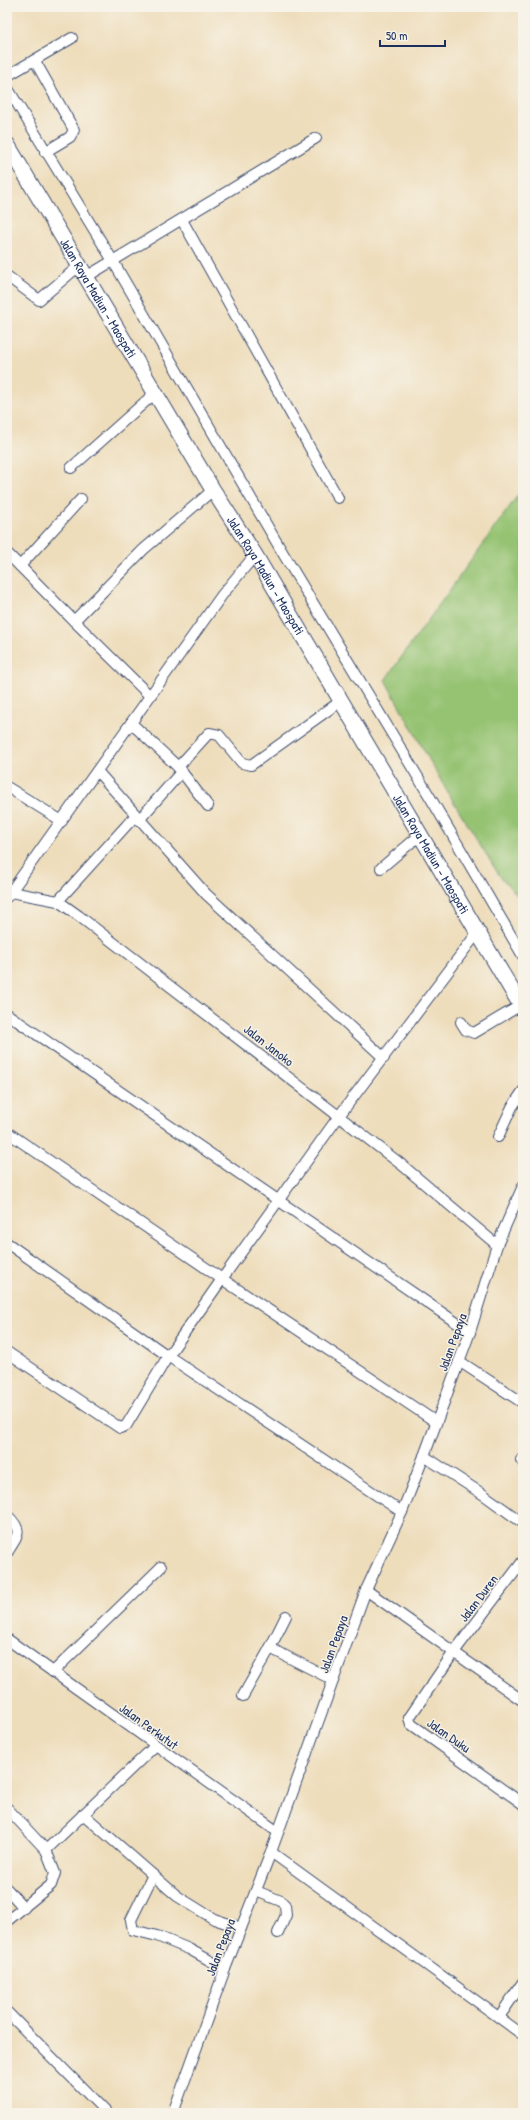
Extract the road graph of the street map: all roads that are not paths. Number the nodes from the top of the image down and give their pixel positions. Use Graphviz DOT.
graph roads {
  1 [pos="72,38"];
  2 [pos="35,61"];
  3 [pos="7,76"];
  4 [pos="7,87"];
  5 [pos="316,138"];
  6 [pos="7,144"];
  7 [pos="45,152"];
  8 [pos="182,220"];
  9 [pos="113,261"];
  10 [pos="83,271"];
  11 [pos="7,276"];
  12 [pos="155,393"];
  13 [pos="71,468"];
  14 [pos="213,490"];
  15 [pos="338,498"];
  16 [pos="81,499"];
  17 [pos="7,553"];
  18 [pos="255,555"];
  19 [pos="20,566"];
  20 [pos="74,621"];
  21 [pos="150,696"];
  22 [pos="341,701"];
  23 [pos="131,723"];
  24 [pos="180,769"];
  25 [pos="97,772"];
  26 [pos="7,787"];
  27 [pos="208,806"];
  28 [pos="137,818"];
  29 [pos="62,821"];
  30 [pos="420,835"];
  31 [pos="381,868"];
  32 [pos="9,895"];
  33 [pos="58,901"];
  34 [pos="478,932"];
  35 [pos="523,956"];
  36 [pos="522,1007"];
  37 [pos="7,1014"];
  38 [pos="460,1022"];
  39 [pos="384,1058"];
  40 [pos="523,1092"];
  41 [pos="339,1116"];
  42 [pos="7,1132"];
  43 [pos="498,1137"];
  44 [pos="523,1186"];
  45 [pos="279,1201"];
  46 [pos="7,1243"];
  47 [pos="497,1245"];
  48 [pos="222,1280"];
  49 [pos="470,1332"];
  50 [pos="7,1352"];
  51 [pos="168,1356"];
  52 [pos="459,1361"];
  53 [pos="523,1403"];
  54 [pos="436,1422"];
  55 [pos="424,1456"];
  56 [pos="402,1512"];
  57 [pos="7,1515"];
  58 [pos="523,1523"];
  59 [pos="7,1553"];
  60 [pos="523,1561"];
  61 [pos="161,1567"];
  62 [pos="366,1590"];
  63 [pos="286,1616"];
  64 [pos="7,1639"];
  65 [pos="270,1648"];
  66 [pos="454,1652"];
  67 [pos="53,1672"];
  68 [pos="333,1680"];
  69 [pos="243,1696"];
  70 [pos="523,1701"];
  71 [pos="155,1746"];
  72 [pos="523,1804"];
  73 [pos="7,1808"];
  74 [pos="83,1814"];
  75 [pos="278,1832"];
  76 [pos="46,1850"];
  77 [pos="271,1852"];
  78 [pos="153,1875"];
  79 [pos="7,1890"];
  80 [pos="256,1891"];
  81 [pos="24,1908"];
  82 [pos="7,1921"];
  83 [pos="241,1928"];
  84 [pos="278,1933"];
  85 [pos="225,1969"];
  86 [pos="523,1982"];
  87 [pos="7,2012"];
  88 [pos="499,2017"];
  89 [pos="523,2035"];
  90 [pos="107,2113"];
  91 [pos="173,2113"];
  1 -- 2 [label="street"];
  2 -- 3 [label="street"];
  2 -- 7 [label="street"];
  4 -- 7 [label="street"];
  5 -- 8 [label="street"];
  6 -- 10 [label="highway, Jalan Raya Madiun - Maospati"];
  7 -- 9 [label="street"];
  8 -- 9 [label="street"];
  8 -- 15 [label="street"];
  9 -- 10 [label="street"];
  9 -- 35 [label="street"];
  10 -- 11 [label="street"];
  10 -- 12 [label="highway, Jalan Raya Madiun - Maospati"];
  12 -- 13 [label="street"];
  12 -- 14 [label="highway, Jalan Raya Madiun - Maospati"];
  14 -- 18 [label="highway, Jalan Raya Madiun - Maospati"];
  14 -- 20 [label="street"];
  16 -- 19 [label="street"];
  17 -- 19 [label="street"];
  18 -- 21 [label="street"];
  18 -- 22 [label="highway, Jalan Raya Madiun - Maospati"];
  19 -- 20 [label="street"];
  20 -- 21 [label="street"];
  21 -- 23 [label="street"];
  22 -- 24 [label="street"];
  22 -- 30 [label="highway, Jalan Raya Madiun - Maospati"];
  23 -- 24 [label="street"];
  23 -- 25 [label="street"];
  24 -- 27 [label="street"];
  24 -- 28 [label="street"];
  25 -- 28 [label="street"];
  25 -- 29 [label="street"];
  26 -- 29 [label="street"];
  28 -- 33 [label="street"];
  28 -- 39 [label="street"];
  29 -- 32 [label="street"];
  30 -- 31 [label="street"];
  30 -- 34 [label="highway, Jalan Raya Madiun - Maospati"];
  32 -- 33 [label="street, Jalan Janoko"];
  33 -- 41 [label="street, Jalan Janoko"];
  34 -- 36 [label="highway, Jalan Raya Madiun - Maospati"];
  34 -- 39 [label="street"];
  36 -- 38 [label="street"];
  37 -- 45 [label="street"];
  39 -- 41 [label="street"];
  40 -- 43 [label="street"];
  41 -- 45 [label="street"];
  41 -- 47 [label="street, Jalan Janoko"];
  42 -- 48 [label="street"];
  44 -- 47 [label="street, Jalan Pepaya"];
  45 -- 48 [label="street"];
  45 -- 49 [label="street"];
  46 -- 51 [label="street"];
  47 -- 49 [label="street, Jalan Pepaya"];
  48 -- 51 [label="street"];
  48 -- 54 [label="street"];
  49 -- 52 [label="street, Jalan Pepaya"];
  50 -- 51 [label="street"];
  51 -- 56 [label="street"];
  52 -- 53 [label="street"];
  52 -- 54 [label="street, Jalan Pepaya"];
  54 -- 55 [label="street, Jalan Pepaya"];
  55 -- 56 [label="street, Jalan Pepaya"];
  55 -- 58 [label="street"];
  56 -- 62 [label="street, Jalan Pepaya"];
  57 -- 59 [label="street"];
  60 -- 66 [label="street, Jalan Duren"];
  61 -- 67 [label="street"];
  62 -- 66 [label="street"];
  62 -- 68 [label="street, Jalan Pepaya"];
  63 -- 65 [label="street"];
  64 -- 67 [label="street, Jalan Perkutut"];
  65 -- 68 [label="street"];
  65 -- 69 [label="street"];
  66 -- 70 [label="street"];
  66 -- 72 [label="street, Jalan Duku"];
  67 -- 71 [label="street, Jalan Perkutut"];
  68 -- 75 [label="street, Jalan Pepaya"];
  71 -- 74 [label="street"];
  71 -- 75 [label="street, Jalan Perkutut"];
  73 -- 76 [label="street"];
  74 -- 76 [label="street"];
  74 -- 78 [label="street"];
  75 -- 77 [label="street, Jalan Pepaya"];
  76 -- 81 [label="street"];
  77 -- 80 [label="street, Jalan Pepaya"];
  77 -- 88 [label="street"];
  78 -- 83 [label="street"];
  78 -- 85 [label="street"];
  79 -- 81 [label="street"];
  80 -- 83 [label="street, Jalan Pepaya"];
  80 -- 84 [label="street"];
  81 -- 82 [label="street"];
  83 -- 85 [label="street, Jalan Pepaya"];
  85 -- 91 [label="street, Jalan Pepaya"];
  86 -- 88 [label="street"];
  87 -- 90 [label="street"];
  88 -- 89 [label="street"];
}
